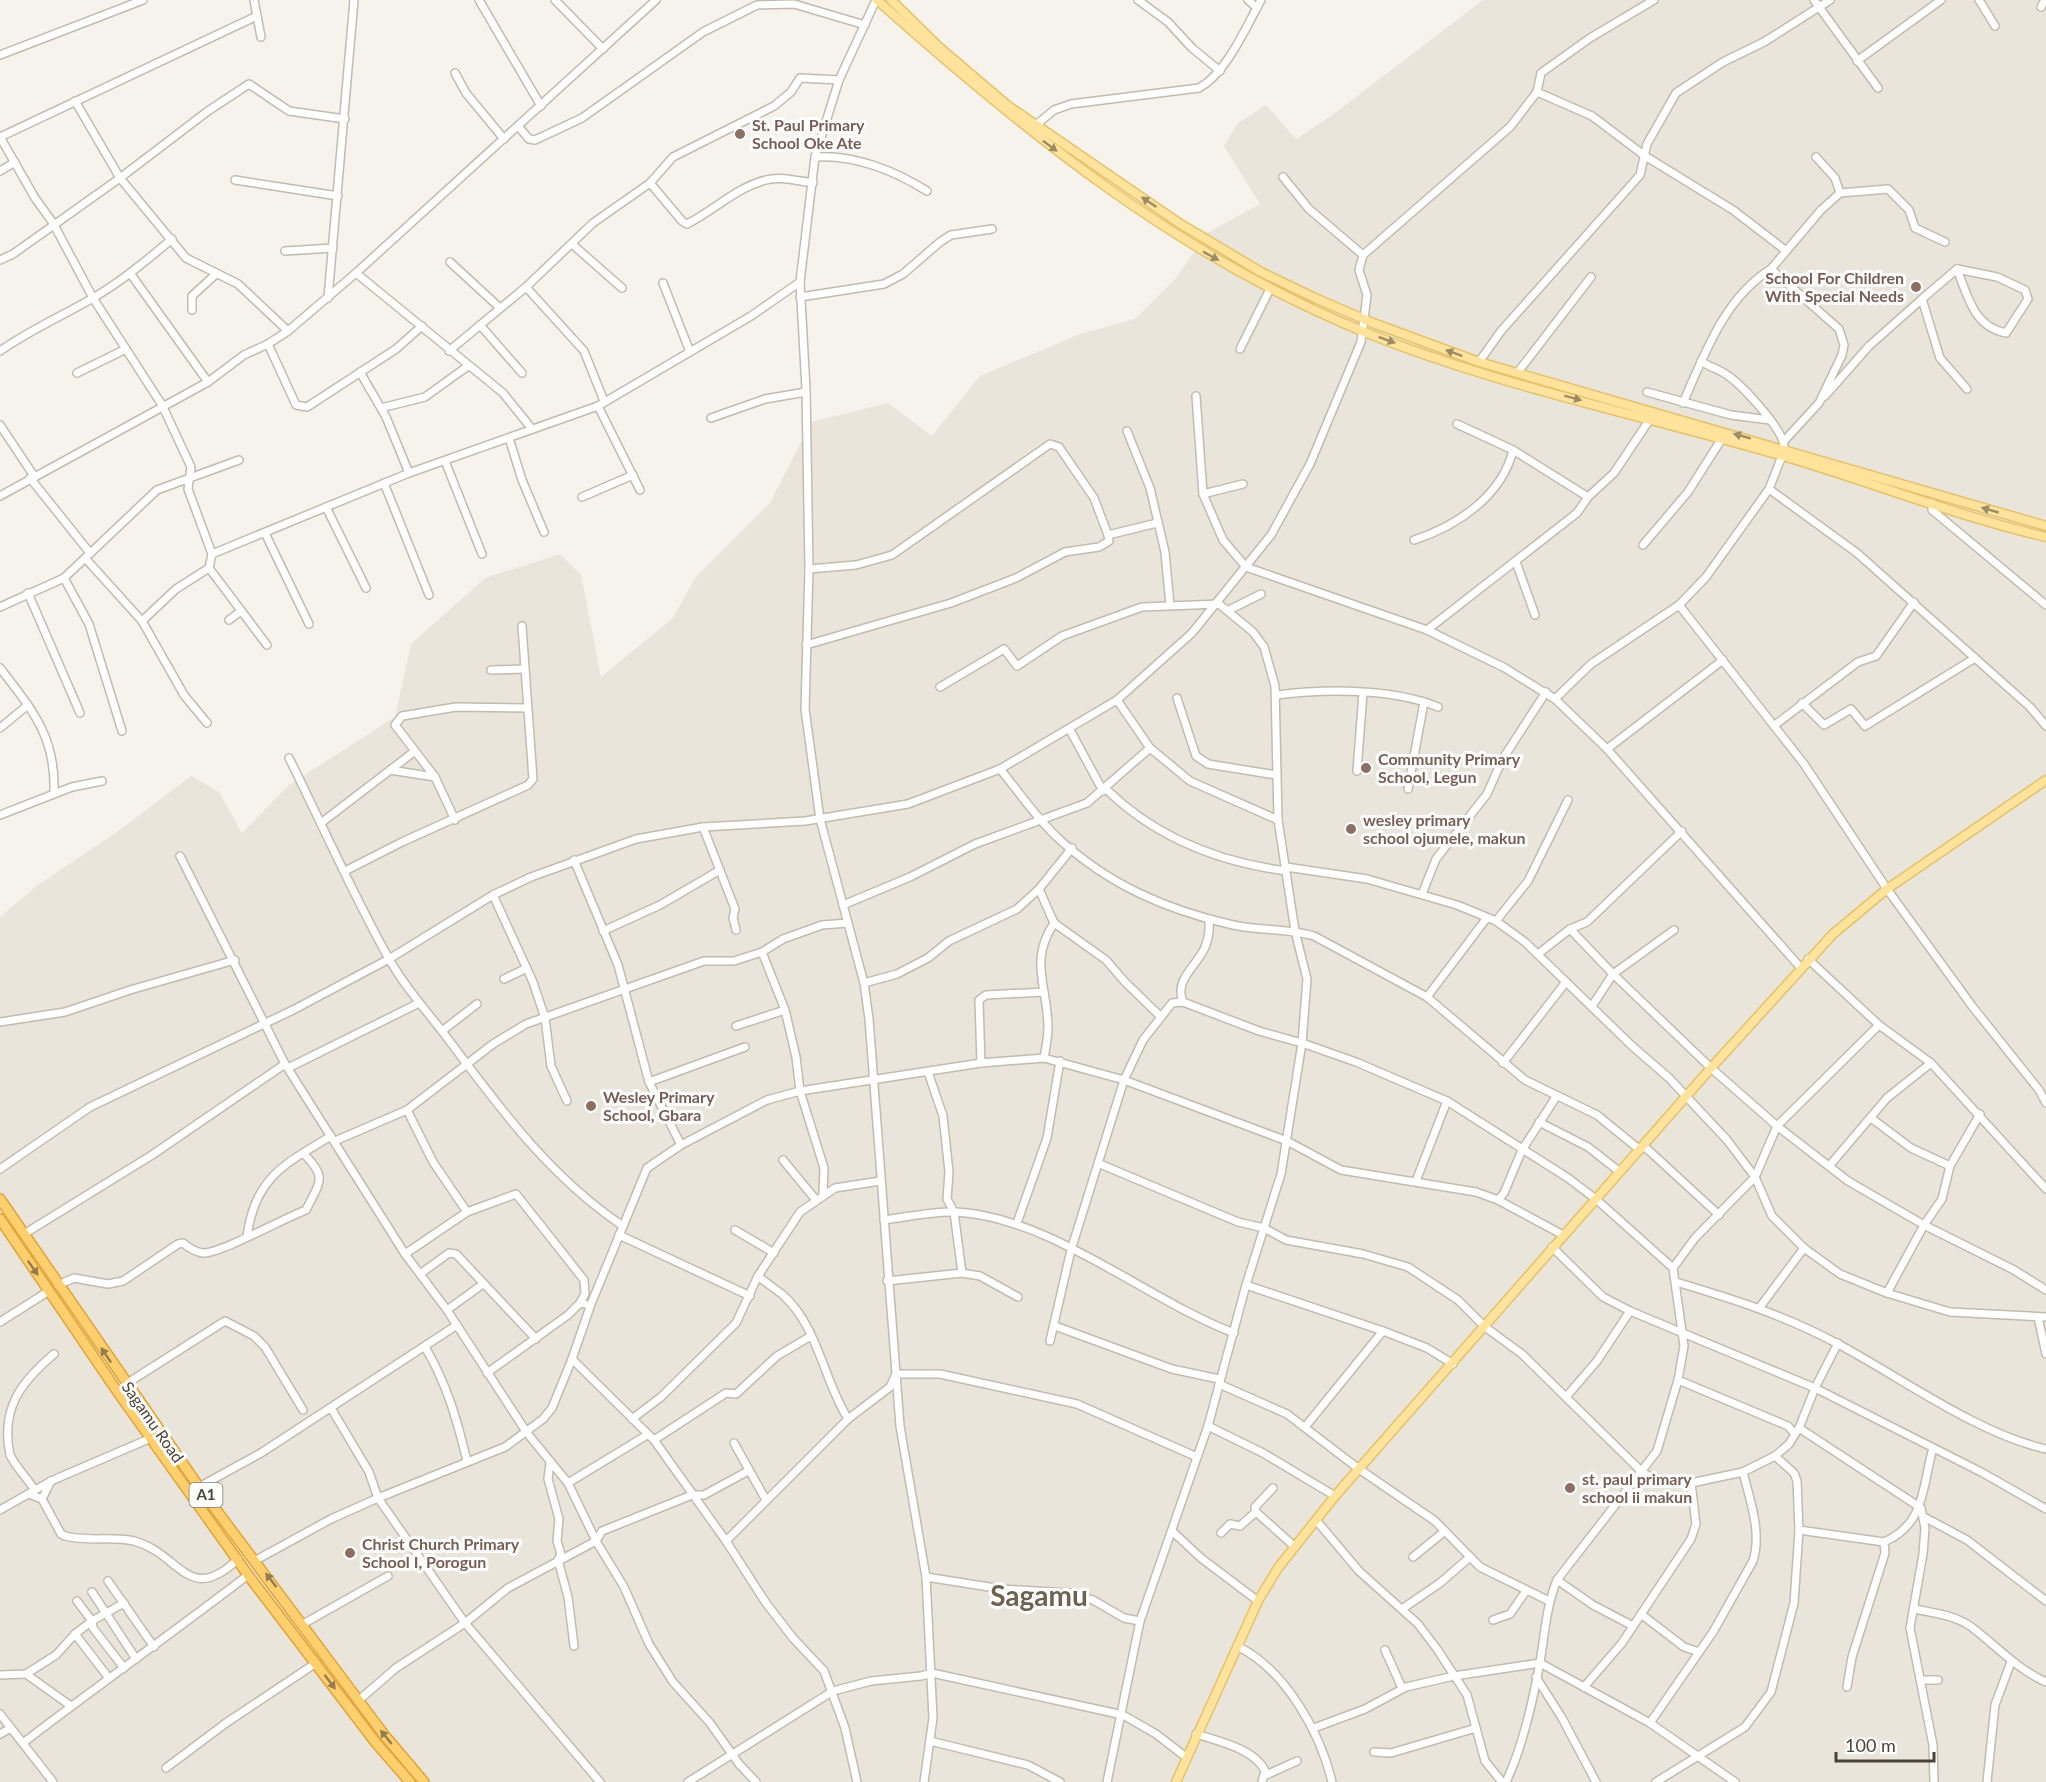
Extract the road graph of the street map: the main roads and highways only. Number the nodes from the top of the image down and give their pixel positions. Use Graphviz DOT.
graph roads {
  1 [pos="877,0"];
  2 [pos="891,0"];
  3 [pos="1783,448"];
  4 [pos="2046,526"];
  5 [pos="2042,536"];
  6 [pos="2046,780"];
  7 [pos="0,1199"];
  8 [pos="0,1219"];
  9 [pos="227,1523"];
  10 [pos="217,1532"];
  11 [pos="410,1782"];
  12 [pos="424,1782"];
  13 [pos="1176,1782"];
  1 -- 3 [label="main road, one-way"];
  3 -- 2 [label="main road, one-way"];
  4 -- 3 [label="main road, one-way"];
  3 -- 5 [label="main road"];
  6 -- 13 [label="main road"];
  9 -- 7 [label="highway, Sagamu Road / A1, one-way"];
  8 -- 10 [label="highway, Sagamu Road / A1, one-way"];
  9 -- 10 [label="highway"];
  12 -- 9 [label="highway, Sagamu Road / A1, one-way"];
  10 -- 11 [label="highway, Sagamu Road / A1, one-way"];
}
